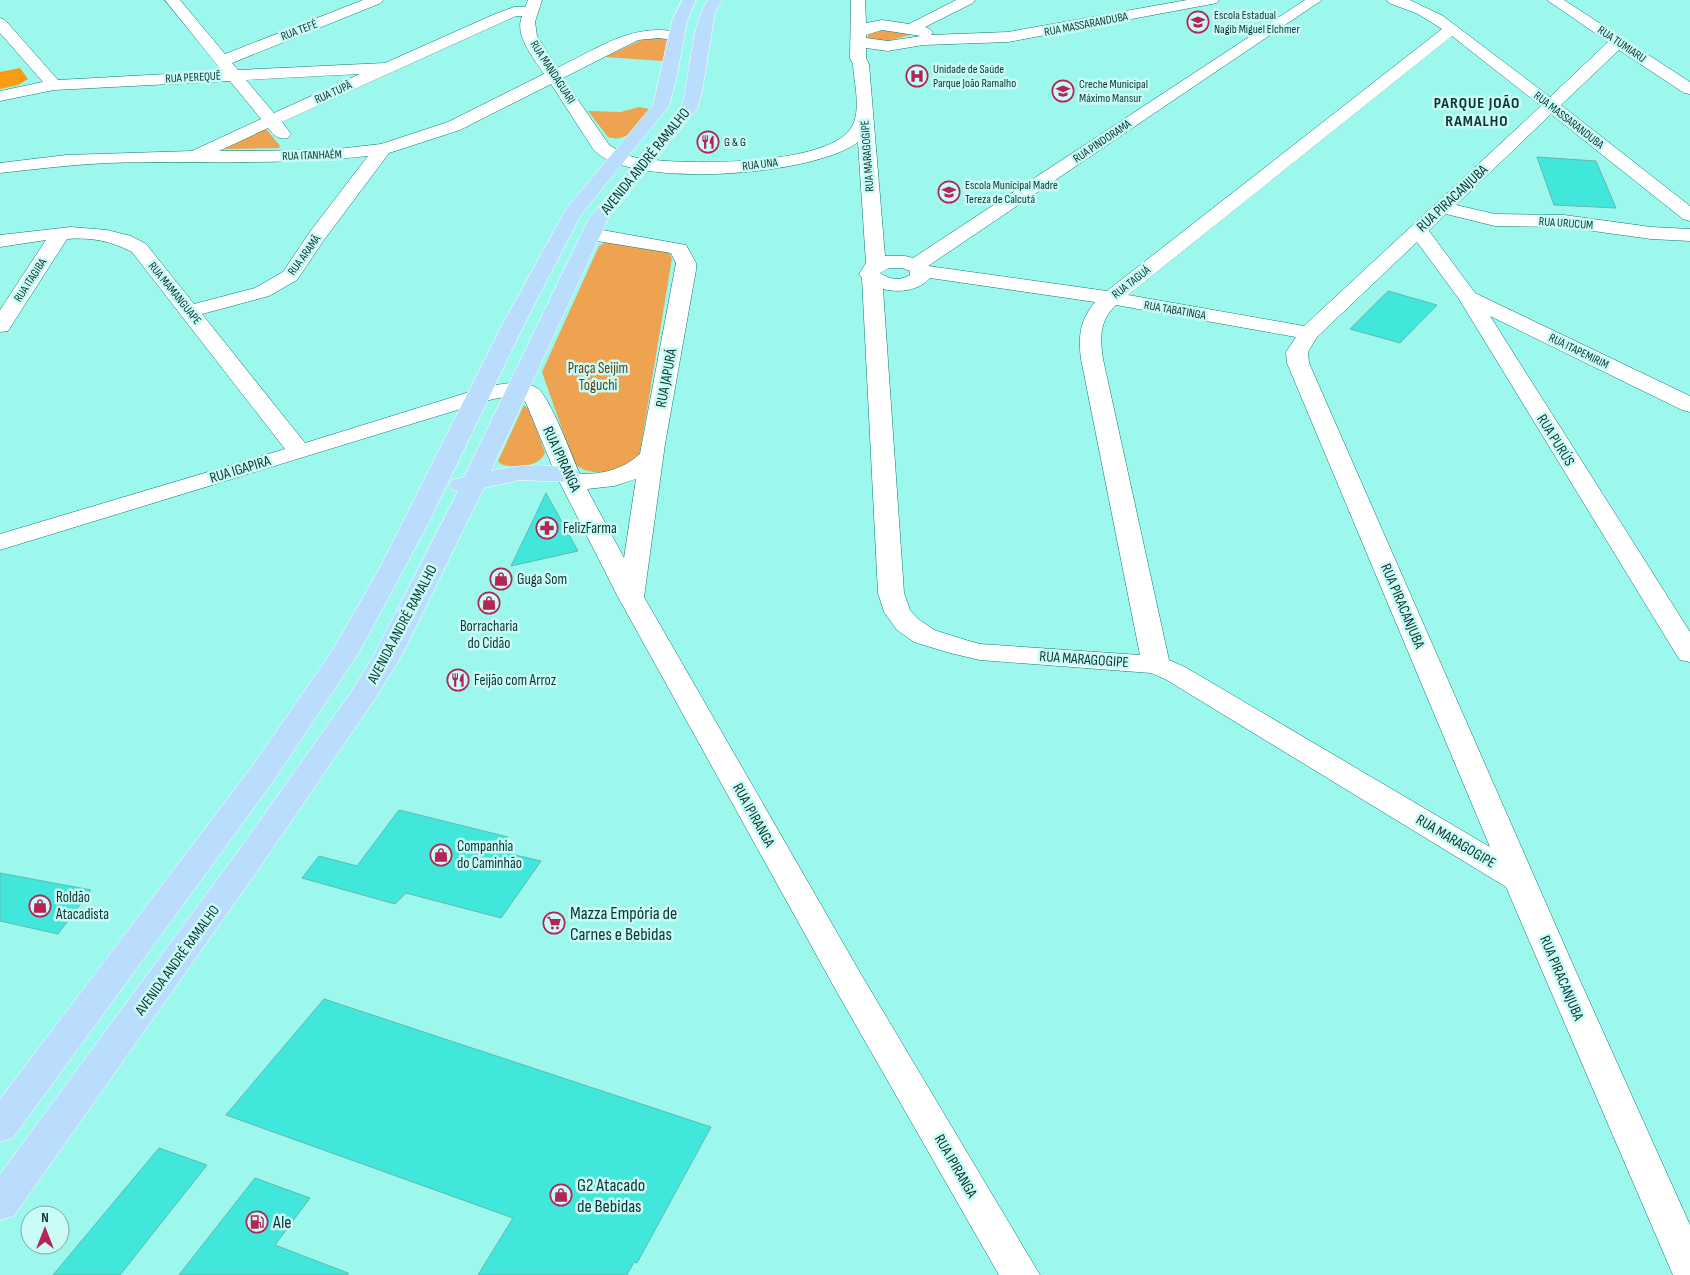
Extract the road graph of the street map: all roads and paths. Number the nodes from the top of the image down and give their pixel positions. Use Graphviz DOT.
graph roads {
  1 [pos="172,0"];
  2 [pos="376,0"];
  3 [pos="715,0"];
  4 [pos="968,0"];
  5 [pos="1142,0"];
  6 [pos="1168,0"];
  7 [pos="1212,0"];
  8 [pos="1315,0"];
  9 [pos="1394,0"];
  10 [pos="1554,0"];
  11 [pos="1188,5"];
  12 [pos="533,6"];
  13 [pos="686,6"];
  14 [pos="858,6"];
  15 [pos="1110,19"];
  16 [pos="0,23"];
  17 [pos="893,26"];
  18 [pos="475,29"];
  19 [pos="527,29"];
  20 [pos="1451,29"];
  21 [pos="912,33"];
  22 [pos="634,36"];
  23 [pos="677,36"];
  24 [pos="858,37"];
  25 [pos="1618,42"];
  26 [pos="888,46"];
  27 [pos="603,52"];
  28 [pos="538,53"];
  29 [pos="222,61"];
  30 [pos="861,64"];
  31 [pos="388,68"];
  32 [pos="234,76"];
  33 [pos="554,77"];
  34 [pos="54,85"];
  35 [pos="1690,89"];
  36 [pos="0,96"];
  37 [pos="1551,105"];
  38 [pos="657,112"];
  39 [pos="685,115"];
  40 [pos="864,118"];
  41 [pos="272,120"];
  42 [pos="383,149"];
  43 [pos="826,151"];
  44 [pos="624,152"];
  45 [pos="298,156"];
  46 [pos="192,157"];
  47 [pos="648,159"];
  48 [pos="868,166"];
  49 [pos="0,168"];
  50 [pos="1443,207"];
  51 [pos="1690,215"];
  52 [pos="1418,230"];
  53 [pos="60,234"];
  54 [pos="591,234"];
  55 [pos="1690,235"];
  56 [pos="0,241"];
  57 [pos="874,264"];
  58 [pos="916,273"];
  59 [pos="1468,297"];
  60 [pos="1111,298"];
  61 [pos="190,311"];
  62 [pos="875,317"];
  63 [pos="0,326"];
  64 [pos="1309,333"];
  65 [pos="518,389"];
  66 [pos="479,395"];
  67 [pos="1690,405"];
  68 [pos="299,451"];
  69 [pos="651,457"];
  70 [pos="570,479"];
  71 [pos="436,480"];
  72 [pos="472,485"];
  73 [pos="0,542"];
  74 [pos="631,597"];
  75 [pos="1690,654"];
  76 [pos="1156,665"];
  77 [pos="1520,880"];
  78 [pos="0,1127"];
  79 [pos="0,1204"];
  80 [pos="1690,1269"];
  81 [pos="1020,1275"];
  1 -- 29 [label="street"];
  2 -- 29 [label="street, RUA TEFÉ"];
  3 -- 39 [label="main road, AVENIDA ANDRÉ RAMALHO"];
  4 -- 21 [label="street"];
  5 -- 15 [label="street"];
  6 -- 11 [label="street"];
  7 -- 11 [label="street, RUA MASSARANDUBA"];
  8 -- 58 [label="street, RUA PINDORAMA"];
  9 -- 20 [label="street, RUA MASSARANDUBA"];
  10 -- 25 [label="street, RUA TUMIARU"];
  11 -- 15 [label="street, RUA MASSARANDUBA"];
  12 -- 18 [label="street, RUA TUPÃ"];
  12 -- 19 [label="street, RUA MANDAGUARI"];
  13 -- 22 [label="street, RUA ITANHAÉM"];
  13 -- 23 [label="main road, AVENIDA ANDRÉ RAMALHO"];
  14 -- 17 [label="street, RUA MARAGOGIPE"];
  14 -- 24 [label="street, RUA MARAGOGIPE"];
  15 -- 21 [label="street, RUA MASSARANDUBA"];
  16 -- 34 [label="street"];
  17 -- 21 [label="street"];
  17 -- 24 [label="street"];
  18 -- 19 [label="street, RUA TUPÃ"];
  18 -- 31 [label="street, RUA TUPÃ"];
  19 -- 28 [label="street, RUA MANDAGUARI"];
  20 -- 37 [label="street, RUA MASSARANDUBA"];
  20 -- 60 [label="street, RUA TAGUÁ"];
  21 -- 26 [label="street"];
  22 -- 23 [label="street, RUA ITANHAÉM"];
  22 -- 27 [label="street, RUA ITANHAÉM"];
  23 -- 38 [label="main road, AVENIDA ANDRÉ RAMALHO"];
  24 -- 26 [label="street"];
  24 -- 30 [label="street, RUA MARAGOGIPE"];
  25 -- 35 [label="street, RUA TUMIARU"];
  25 -- 37 [label="street, RUA PIRACANJUBA"];
  26 -- 30 [label="street"];
  27 -- 28 [label="street, RUA ITANHAÉM"];
  27 -- 33 [label="street, RUA ITANHAÉM"];
  28 -- 33 [label="street, RUA MANDAGUARI"];
  29 -- 32 [label="street"];
  30 -- 40 [label="street, RUA MARAGOGIPE"];
  31 -- 32 [label="street, RUA PEREQUÊ"];
  31 -- 41 [label="street, RUA TUPÃ"];
  32 -- 34 [label="street, RUA PEREQUÊ"];
  32 -- 41 [label="street"];
  33 -- 42 [label="street, RUA ITANHAÉM"];
  33 -- 44 [label="street, RUA MANDAGUARI"];
  34 -- 36 [label="street, RUA PEREQUÊ"];
  37 -- 50 [label="street, RUA PIRACANJUBA"];
  37 -- 51 [label="street, RUA MASSARANDUBA"];
  38 -- 39 [label="main road"];
  38 -- 44 [label="main road, AVENIDA ANDRÉ RAMALHO"];
  39 -- 47 [label="main road, AVENIDA ANDRÉ RAMALHO"];
  40 -- 43 [label="street, RUA UNA"];
  40 -- 48 [label="street, RUA MARAGOGIPE"];
  41 -- 45 [label="street"];
  41 -- 46 [label="street, RUA TUPÃ"];
  42 -- 45 [label="street, RUA ITANHAÉM"];
  42 -- 61 [label="street, RUA ARAMÃ"];
  43 -- 47 [label="street, RUA UNA"];
  43 -- 48 [label="street, RUA UNA"];
  44 -- 47 [label="street, RUA UNA"];
  44 -- 66 [label="main road, AVENIDA ANDRÉ RAMALHO"];
  45 -- 46 [label="street, RUA ITANHAÉM"];
  46 -- 49 [label="street, RUA ITANHAÉM"];
  47 -- 54 [label="main road, AVENIDA ANDRÉ RAMALHO"];
  48 -- 57 [label="street, RUA MARAGOGIPE"];
  50 -- 52 [label="street, RUA PIRACANJUBA"];
  50 -- 55 [label="street, RUA URUCUM"];
  52 -- 59 [label="street, RUA PURÚS"];
  52 -- 64 [label="street, RUA PIRACANJUBA"];
  53 -- 56 [label="street, RUA MAMANGUAPE"];
  53 -- 61 [label="street, RUA MAMANGUAPE"];
  53 -- 63 [label="street, RUA ITAGIBA"];
  54 -- 65 [label="main road, AVENIDA ANDRÉ RAMALHO"];
  54 -- 69 [label="street, RUA JAPURÁ"];
  57 -- 58 [label="street"];
  57 -- 58 [label="street"];
  57 -- 62 [label="street, RUA MARAGOGIPE"];
  58 -- 60 [label="street, RUA TABATINGA"];
  58 -- 62 [label="street"];
  59 -- 67 [label="street, RUA ITAPEMIRIM"];
  59 -- 75 [label="street, RUA PURÚS"];
  60 -- 64 [label="street, RUA TABATINGA"];
  60 -- 76 [label="street, RUA TAGUÁ"];
  61 -- 68 [label="street, RUA MAMANGUAPE"];
  62 -- 76 [label="street, RUA MARAGOGIPE"];
  64 -- 77 [label="street, RUA PIRACANJUBA"];
  65 -- 66 [label="street"];
  65 -- 70 [label="street, RUA IPIRANGA"];
  65 -- 72 [label="main road, AVENIDA ANDRÉ RAMALHO"];
  66 -- 68 [label="street, RUA IGAPIRA"];
  66 -- 71 [label="main road, AVENIDA ANDRÉ RAMALHO"];
  68 -- 73 [label="street, RUA IGAPIRA"];
  69 -- 70 [label="street"];
  69 -- 74 [label="street, RUA JAPURÁ"];
  70 -- 72 [label="main road"];
  70 -- 74 [label="street, RUA IPIRANGA"];
  71 -- 72 [label="main road"];
  71 -- 78 [label="main road, AVENIDA ANDRÉ RAMALHO"];
  72 -- 79 [label="main road, AVENIDA ANDRÉ RAMALHO"];
  74 -- 81 [label="street, RUA IPIRANGA"];
  76 -- 77 [label="street, RUA MARAGOGIPE"];
  77 -- 80 [label="street, RUA PIRACANJUBA"];
}
